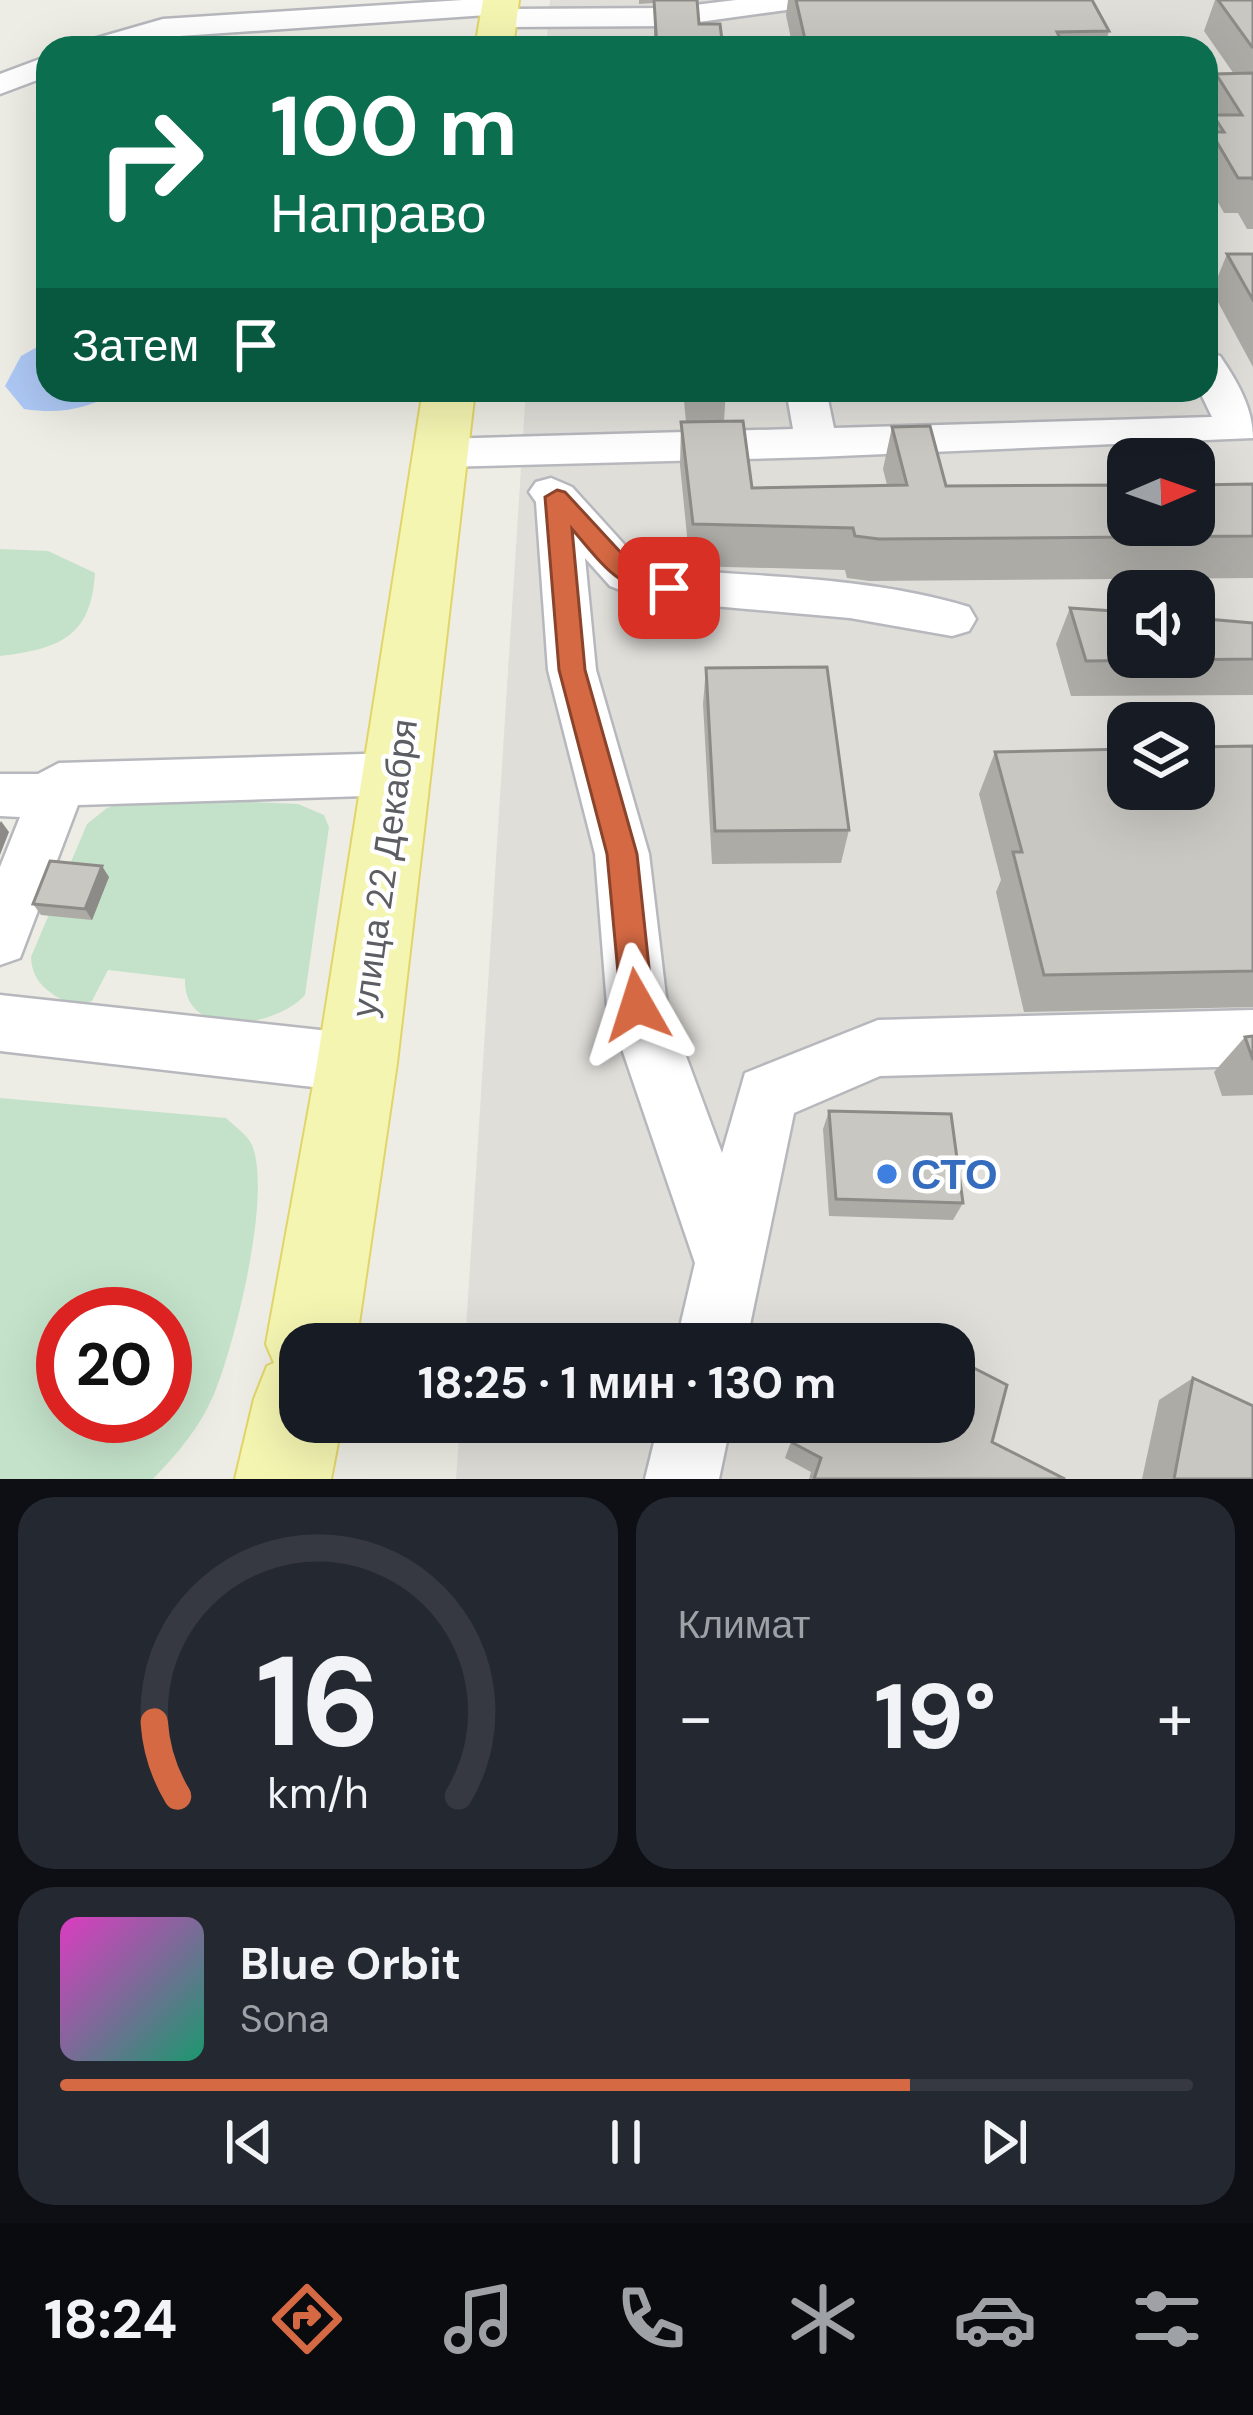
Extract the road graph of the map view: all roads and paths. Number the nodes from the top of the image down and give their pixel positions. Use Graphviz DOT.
graph roads {
  1 [pos="801,0"];
  2 [pos="595,9"];
  3 [pos="499,18"];
  4 [pos="135,36"];
  5 [pos="36,70"];
  6 [pos="0,85"];
  7 [pos="1218,388"];
  8 [pos="448,402"];
  9 [pos="808,402"];
  10 [pos="816,444"];
  11 [pos="506,452"];
  12 [pos="442,453"];
  13 [pos="557,497"];
  14 [pos="952,619"];
  15 [pos="397,774"];
  16 [pos="0,795"];
  17 [pos="54,796"];
  18 [pos="0,940"];
  19 [pos="0,1022"];
  20 [pos="1253,1038"];
  21 [pos="357,1063"];
  22 [pos="729,1263"];
  23 [pos="314,1323"];
  24 [pos="716,1323"];
  25 [pos="291,1443"];
  26 [pos="690,1443"];
  27 [pos="283,1479"];
  28 [pos="682,1479"];
  1 -- 2 [label="lane"];
  2 -- 3 [label="lane"];
  3 -- 4 [label="lane"];
  5 -- 6 [label="lane"];
  7 -- 10 [label="lane"];
  8 -- 12 [label="main road, улица 22 Декабря"];
  9 -- 10 [label="lane"];
  10 -- 11 [label="lane"];
  11 -- 12 [label="lane"];
  11 -- 13 [label="lane"];
  12 -- 15 [label="main road, улица 22 Декабря"];
  13 -- 14 [label="lane"];
  13 -- 22 [label="lane"];
  15 -- 17 [label="lane"];
  15 -- 21 [label="main road, улица 22 Декабря"];
  16 -- 17 [label="lane"];
  17 -- 18 [label="lane"];
  19 -- 21 [label="lane"];
  20 -- 22 [label="lane"];
  21 -- 23 [label="main road, улица 22 Декабря"];
  22 -- 24 [label="lane"];
  25 -- 27 [label="main road"];
  26 -- 28 [label="lane"];
}
